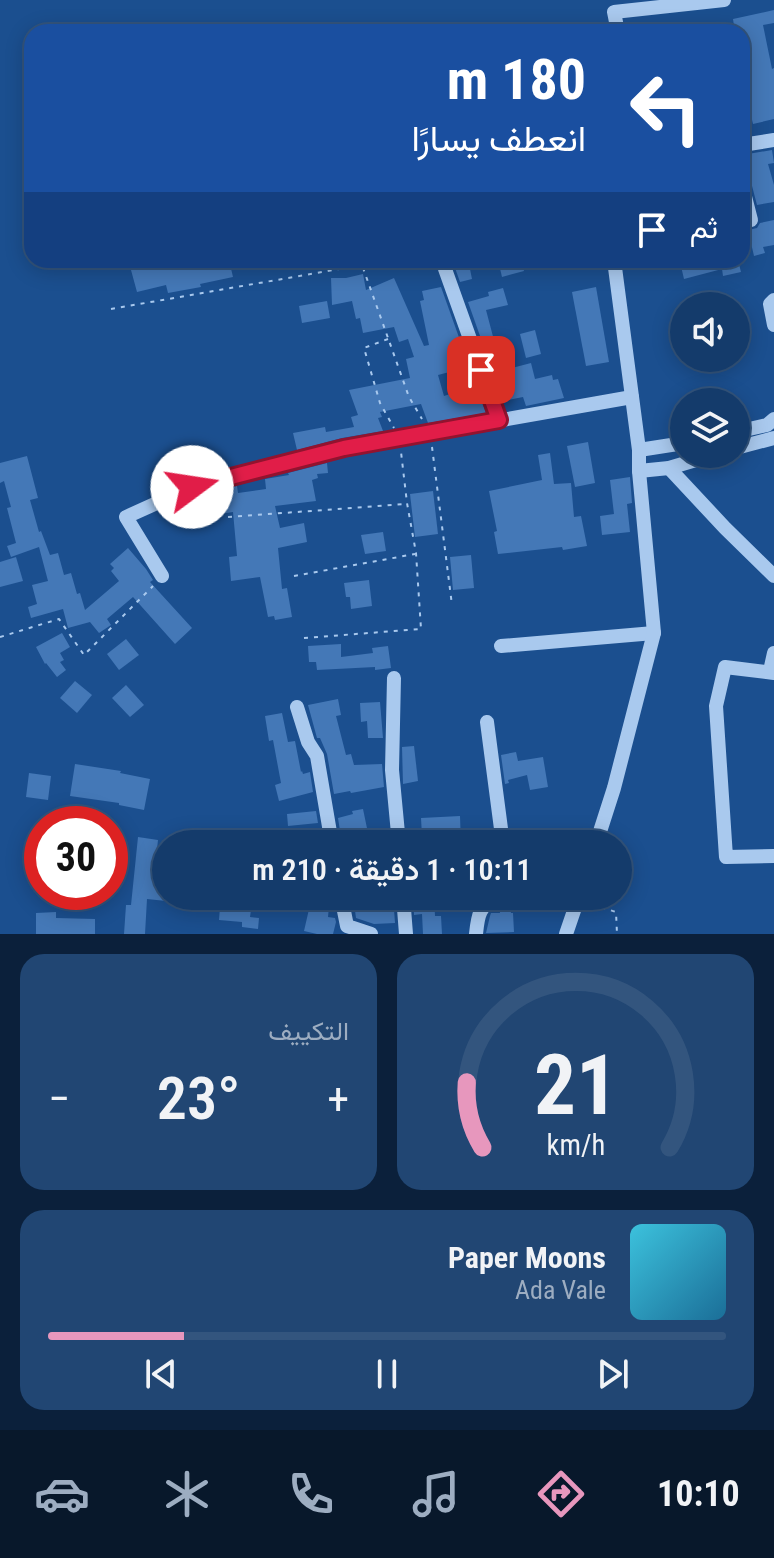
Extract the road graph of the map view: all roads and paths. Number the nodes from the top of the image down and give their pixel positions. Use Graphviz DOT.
graph roads {
  1 [pos="724,0"];
  2 [pos="616,24"];
  3 [pos="774,140"];
  4 [pos="750,144"];
  5 [pos="345,268"];
  6 [pos="363,268"];
  7 [pos="615,268"];
  8 [pos="445,269"];
  9 [pos="774,300"];
  10 [pos="111,309"];
  11 [pos="774,325"];
  12 [pos="388,339"];
  13 [pos="632,397"];
  14 [pos="774,419"];
  15 [pos="499,420"];
  16 [pos="750,429"];
  17 [pos="430,433"];
  18 [pos="399,438"];
  19 [pos="768,440"];
  20 [pos="670,445"];
  21 [pos="639,450"];
  22 [pos="774,456"];
  23 [pos="669,468"];
  24 [pos="639,471"];
  25 [pos="407,503"];
  26 [pos="228,517"];
  27 [pos="416,553"];
  28 [pos="162,576"];
  29 [pos="294,576"];
  30 [pos="774,576"];
  31 [pos="452,605"];
  32 [pos="654,633"];
  33 [pos="0,637"];
  34 [pos="304,638"];
  35 [pos="501,646"];
  36 [pos="774,653"];
  37 [pos="772,672"];
  38 [pos="394,678"];
  39 [pos="297,707"];
  40 [pos="487,722"];
  41 [pos="330,830"];
  42 [pos="398,830"];
  43 [pos="501,830"];
  44 [pos="600,830"];
  45 [pos="774,856"];
  46 [pos="344,910"];
  47 [pos="404,910"];
  48 [pos="481,910"];
  49 [pos="574,910"];
  50 [pos="611,910"];
  51 [pos="371,934"];
  52 [pos="406,934"];
  53 [pos="476,934"];
  54 [pos="566,934"];
  55 [pos="617,934"];
  1 -- 2 [label="street"];
  3 -- 4 [label="street"];
  5 -- 10 [label="path"];
  6 -- 12 [label="path"];
  7 -- 13 [label="street"];
  8 -- 15 [label="street"];
  9 -- 11 [label="street"];
  12 -- 17 [label="path"];
  12 -- 18 [label="path"];
  13 -- 15 [label="street"];
  13 -- 21 [label="street"];
  14 -- 16 [label="street"];
  15 -- 17 [label="street"];
  17 -- 18 [label="street"];
  17 -- 31 [label="path"];
  18 -- 25 [label="path"];
  18 -- 28 [label="street"];
  19 -- 22 [label="street"];
  20 -- 21 [label="street"];
  21 -- 24 [label="street"];
  23 -- 24 [label="street"];
  23 -- 30 [label="street"];
  24 -- 32 [label="street"];
  25 -- 26 [label="path"];
  25 -- 27 [label="path"];
  27 -- 29 [label="path"];
  27 -- 34 [label="path"];
  28 -- 33 [label="path"];
  32 -- 35 [label="street"];
  32 -- 44 [label="street"];
  36 -- 37 [label="street"];
  37 -- 45 [label="street"];
  38 -- 42 [label="street"];
  39 -- 41 [label="street"];
  40 -- 43 [label="street"];
  46 -- 51 [label="street"];
  47 -- 52 [label="street"];
  48 -- 53 [label="street"];
  49 -- 54 [label="street"];
  50 -- 55 [label="path"];
}
